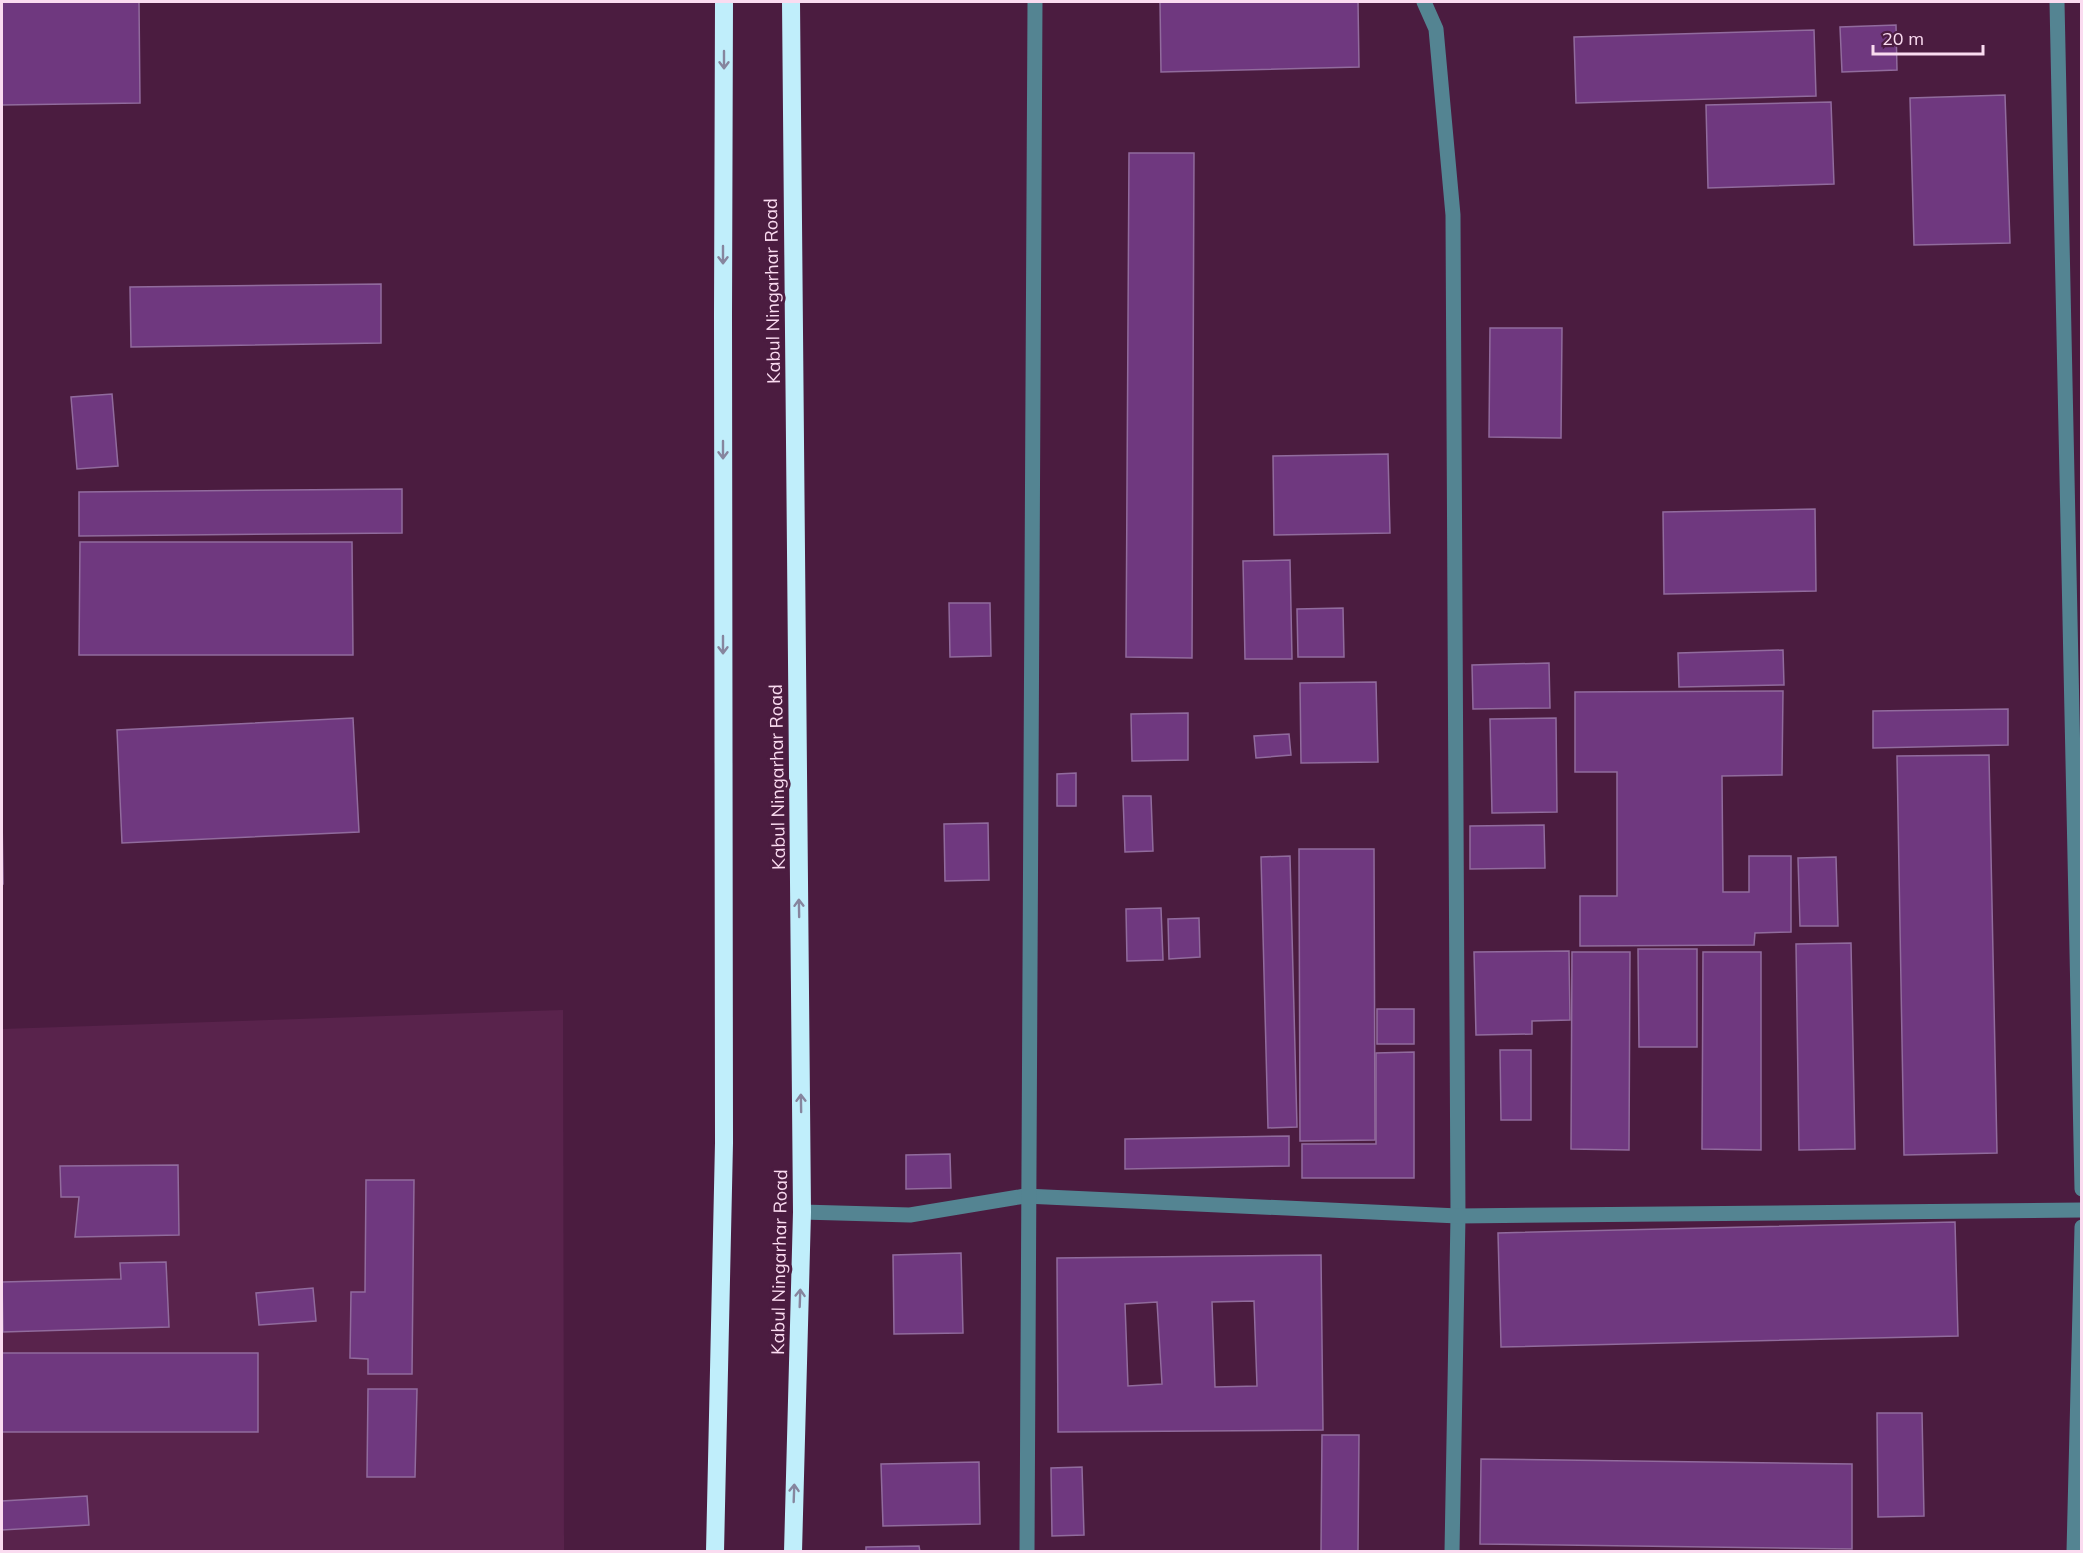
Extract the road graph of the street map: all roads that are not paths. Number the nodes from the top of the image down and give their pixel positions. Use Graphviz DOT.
graph roads {
  1 [pos="724,2"];
  2 [pos="791,2"];
  3 [pos="1035,2"];
  4 [pos="1424,2"];
  5 [pos="2057,2"];
  6 [pos="2082,1189"];
  7 [pos="1025,1196"];
  8 [pos="2082,1210"];
  9 [pos="802,1212"];
  10 [pos="1458,1216"];
  11 [pos="2082,1227"];
  12 [pos="715,1551"];
  13 [pos="793,1551"];
  14 [pos="1027,1551"];
  15 [pos="1452,1551"];
  16 [pos="2073,1551"];
  1 -- 12 [label="highway, one-way"];
  9 -- 2 [label="highway, Kabul Ningarhar Road, one-way"];
  3 -- 7 [label="lane"];
  4 -- 10 [label="lane"];
  5 -- 6 [label="lane"];
  7 -- 9 [label="lane"];
  7 -- 10 [label="lane"];
  7 -- 14 [label="lane"];
  8 -- 10 [label="lane"];
  13 -- 9 [label="highway, Kabul Ningarhar Road, one-way"];
  10 -- 15 [label="lane"];
  11 -- 16 [label="lane"];
}
